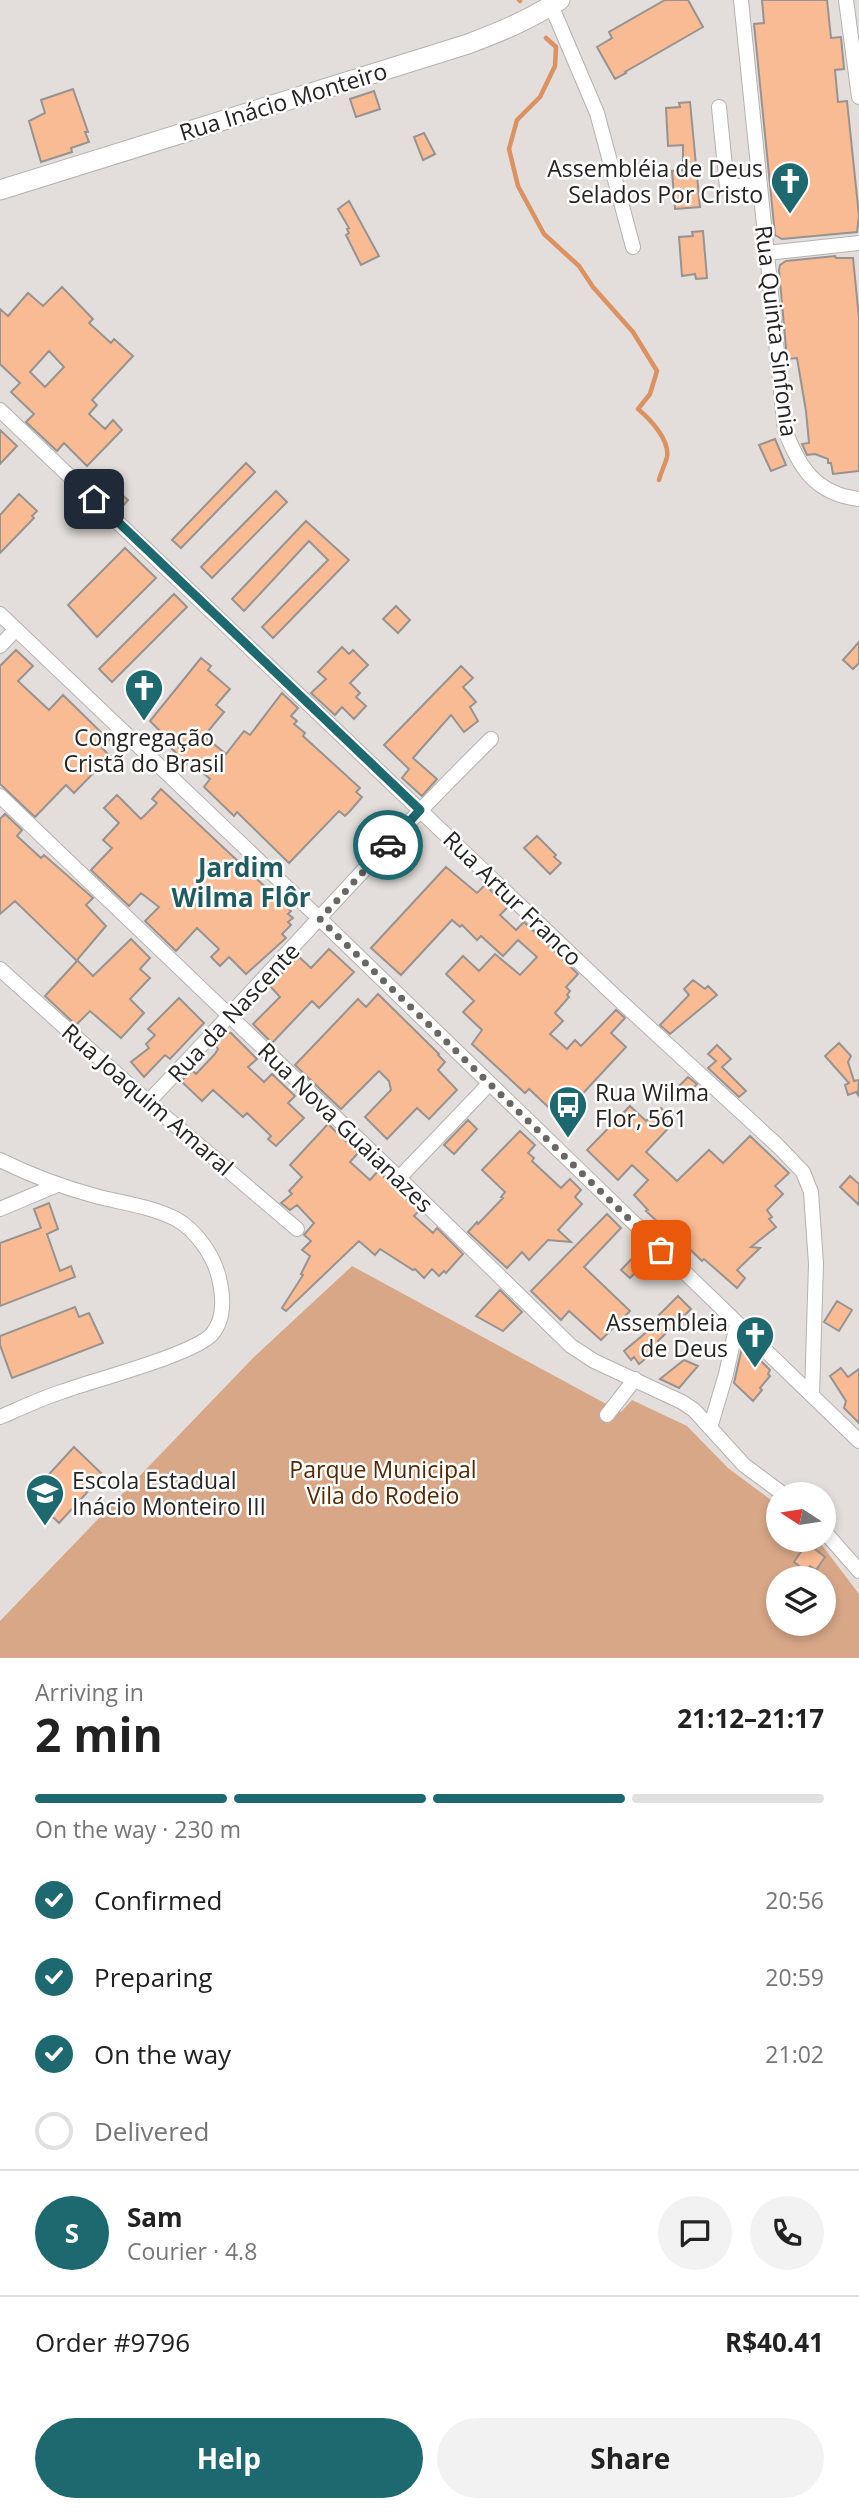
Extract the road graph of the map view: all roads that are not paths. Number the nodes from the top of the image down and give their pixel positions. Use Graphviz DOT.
graph roads {
  1 [pos="741,0"];
  2 [pos="846,0"];
  3 [pos="545,5"];
  4 [pos="859,97"];
  5 [pos="719,107"];
  6 [pos="760,184"];
  7 [pos="0,190"];
  8 [pos="859,243"];
  9 [pos="632,247"];
  10 [pos="767,253"];
  11 [pos="0,410"];
  12 [pos="859,499"];
  13 [pos="0,614"];
  14 [pos="16,629"];
  15 [pos="0,646"];
  16 [pos="491,739"];
  17 [pos="0,796"];
  18 [pos="420,810"];
  19 [pos="320,919"];
  20 [pos="0,969"];
  21 [pos="230,1016"];
  22 [pos="489,1084"];
  23 [pos="148,1102"];
  24 [pos="0,1160"];
  25 [pos="399,1178"];
  26 [pos="57,1185"];
  27 [pos="4,1205"];
  28 [pos="297,1229"];
  29 [pos="737,1324"];
  30 [pos="635,1380"];
  31 [pos="812,1395"];
  32 [pos="607,1415"];
  33 [pos="0,1417"];
  34 [pos="710,1428"];
  35 [pos="859,1441"];
  36 [pos="767,1482"];
  37 [pos="836,1545"];
  38 [pos="859,1571"];
  1 -- 6 [label="street, Rua Quinta Sinfonia"];
  2 -- 4 [label="street"];
  3 -- 7 [label="street, Rua Inácio Monteiro"];
  3 -- 9 [label="street"];
  5 -- 6 [label="street"];
  6 -- 10 [label="street, Rua Quinta Sinfonia"];
  8 -- 10 [label="street"];
  10 -- 12 [label="street, Rua Quinta Sinfonia"];
  11 -- 18 [label="street, Rua Artur Franco"];
  13 -- 14 [label="street"];
  14 -- 15 [label="street"];
  14 -- 19 [label="street"];
  16 -- 18 [label="street, Rua da Nascente"];
  17 -- 21 [label="street, Rua Nova Guaianazes"];
  18 -- 19 [label="street, Rua da Nascente"];
  18 -- 31 [label="street, Rua Artur Franco"];
  19 -- 21 [label="street, Rua da Nascente"];
  19 -- 22 [label="street"];
  20 -- 23 [label="street, Rua Joaquim Amaral"];
  21 -- 23 [label="street, Rua da Nascente"];
  21 -- 25 [label="street, Rua Nova Guaianazes"];
  22 -- 25 [label="street"];
  22 -- 29 [label="street"];
  23 -- 28 [label="street, Rua Joaquim Amaral"];
  24 -- 26 [label="street"];
  25 -- 30 [label="street, Rua Nova Guaianazes"];
  26 -- 27 [label="street"];
  26 -- 33 [label="street"];
  29 -- 31 [label="street"];
  29 -- 34 [label="street"];
  30 -- 32 [label="street"];
  30 -- 34 [label="street, Rua Nova Guaianazes"];
  31 -- 35 [label="street"];
  34 -- 36 [label="street, Rua Nova Guaianazes"];
  37 -- 38 [label="street"];
}
